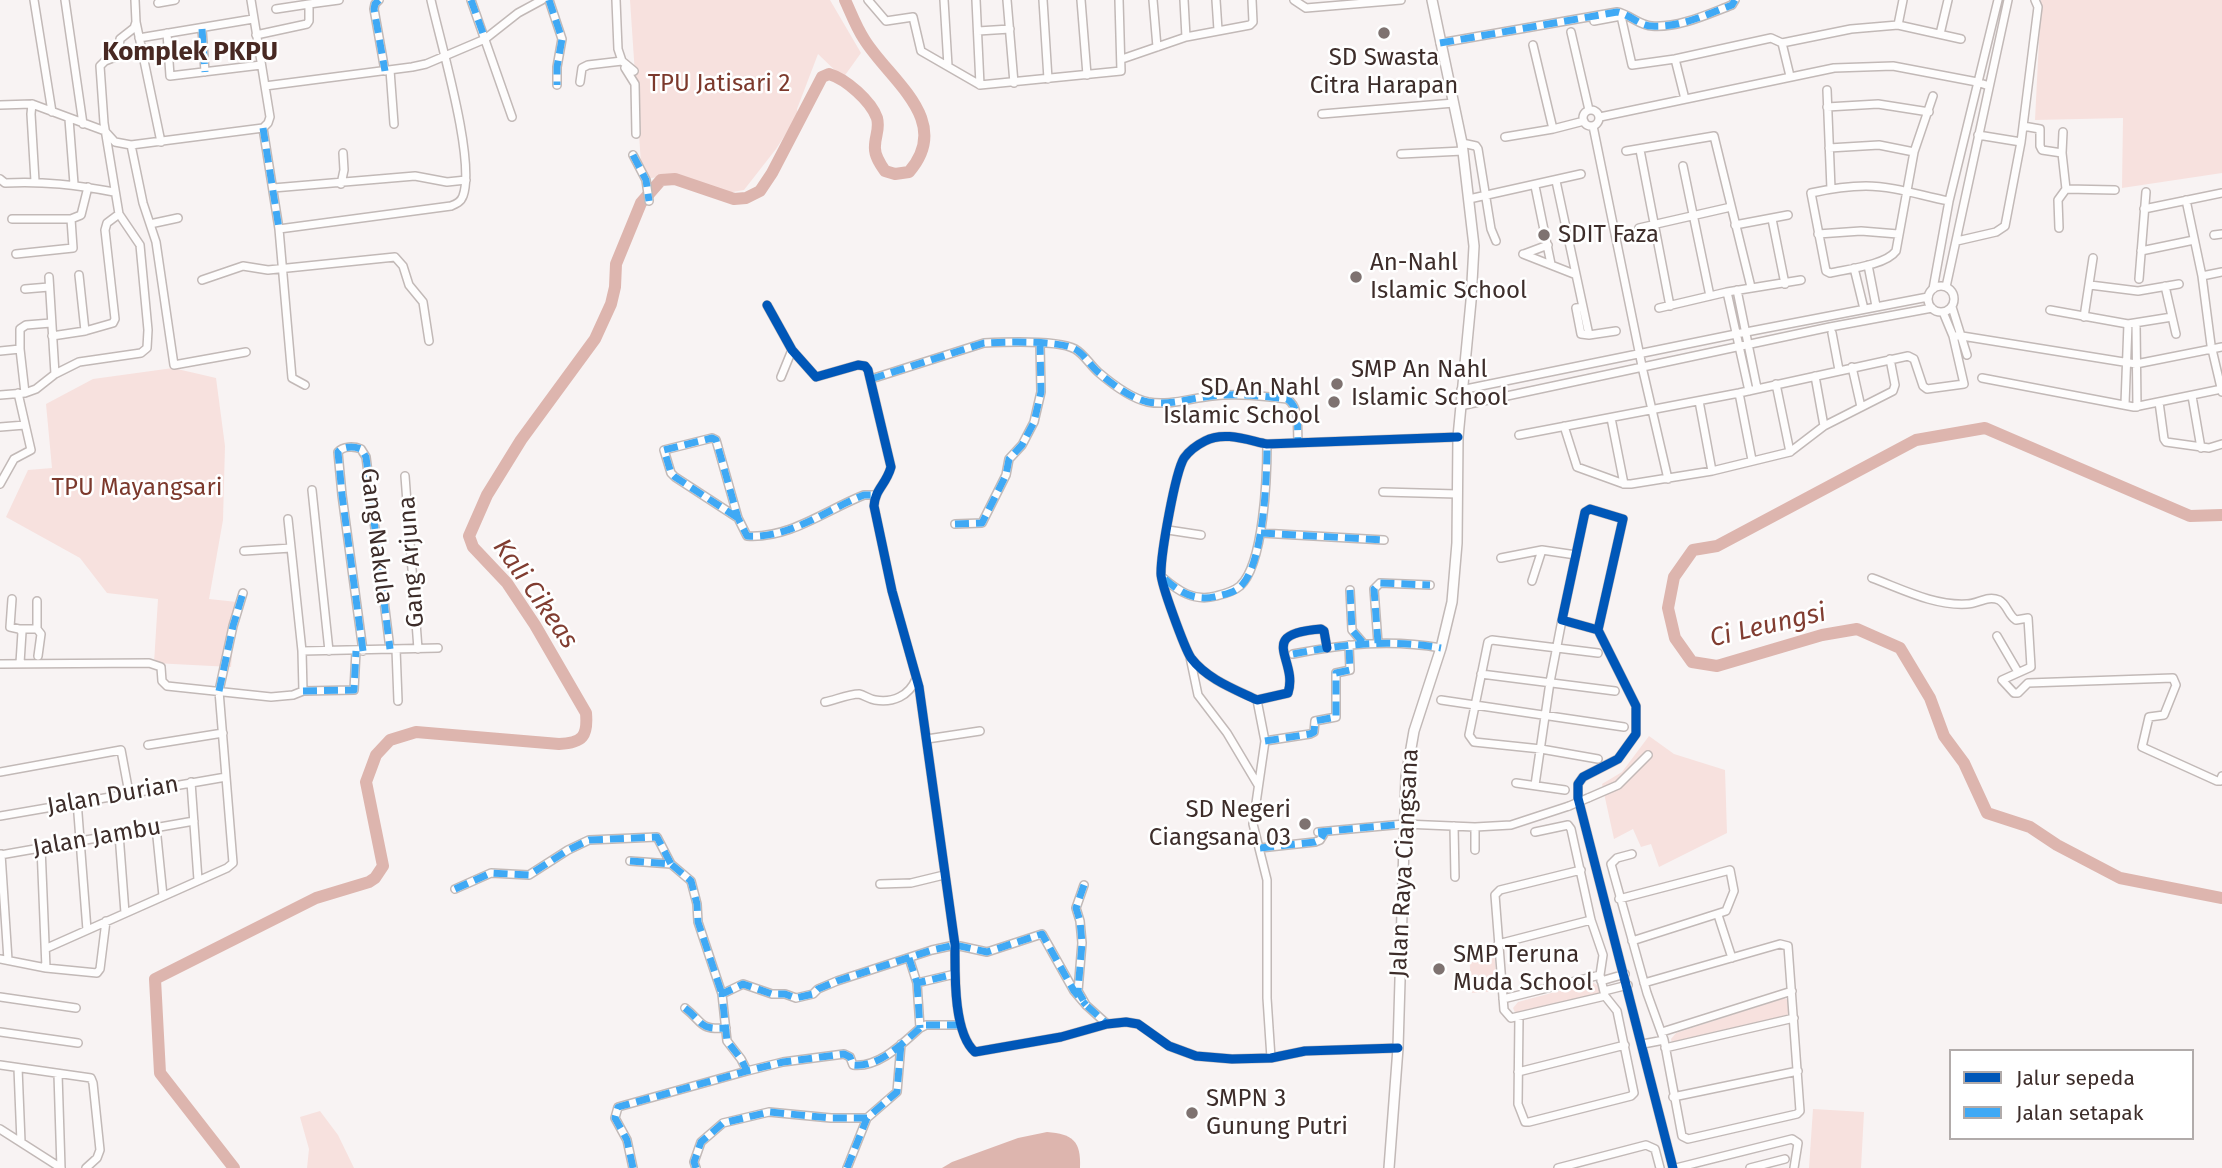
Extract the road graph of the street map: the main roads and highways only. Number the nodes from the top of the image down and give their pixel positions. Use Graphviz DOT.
graph roads {
  1 [pos="1432,0"];
  2 [pos="1389,1168"];
  1 -- 2 [label="main road, Jalan Raya Ciangsana"];
}
